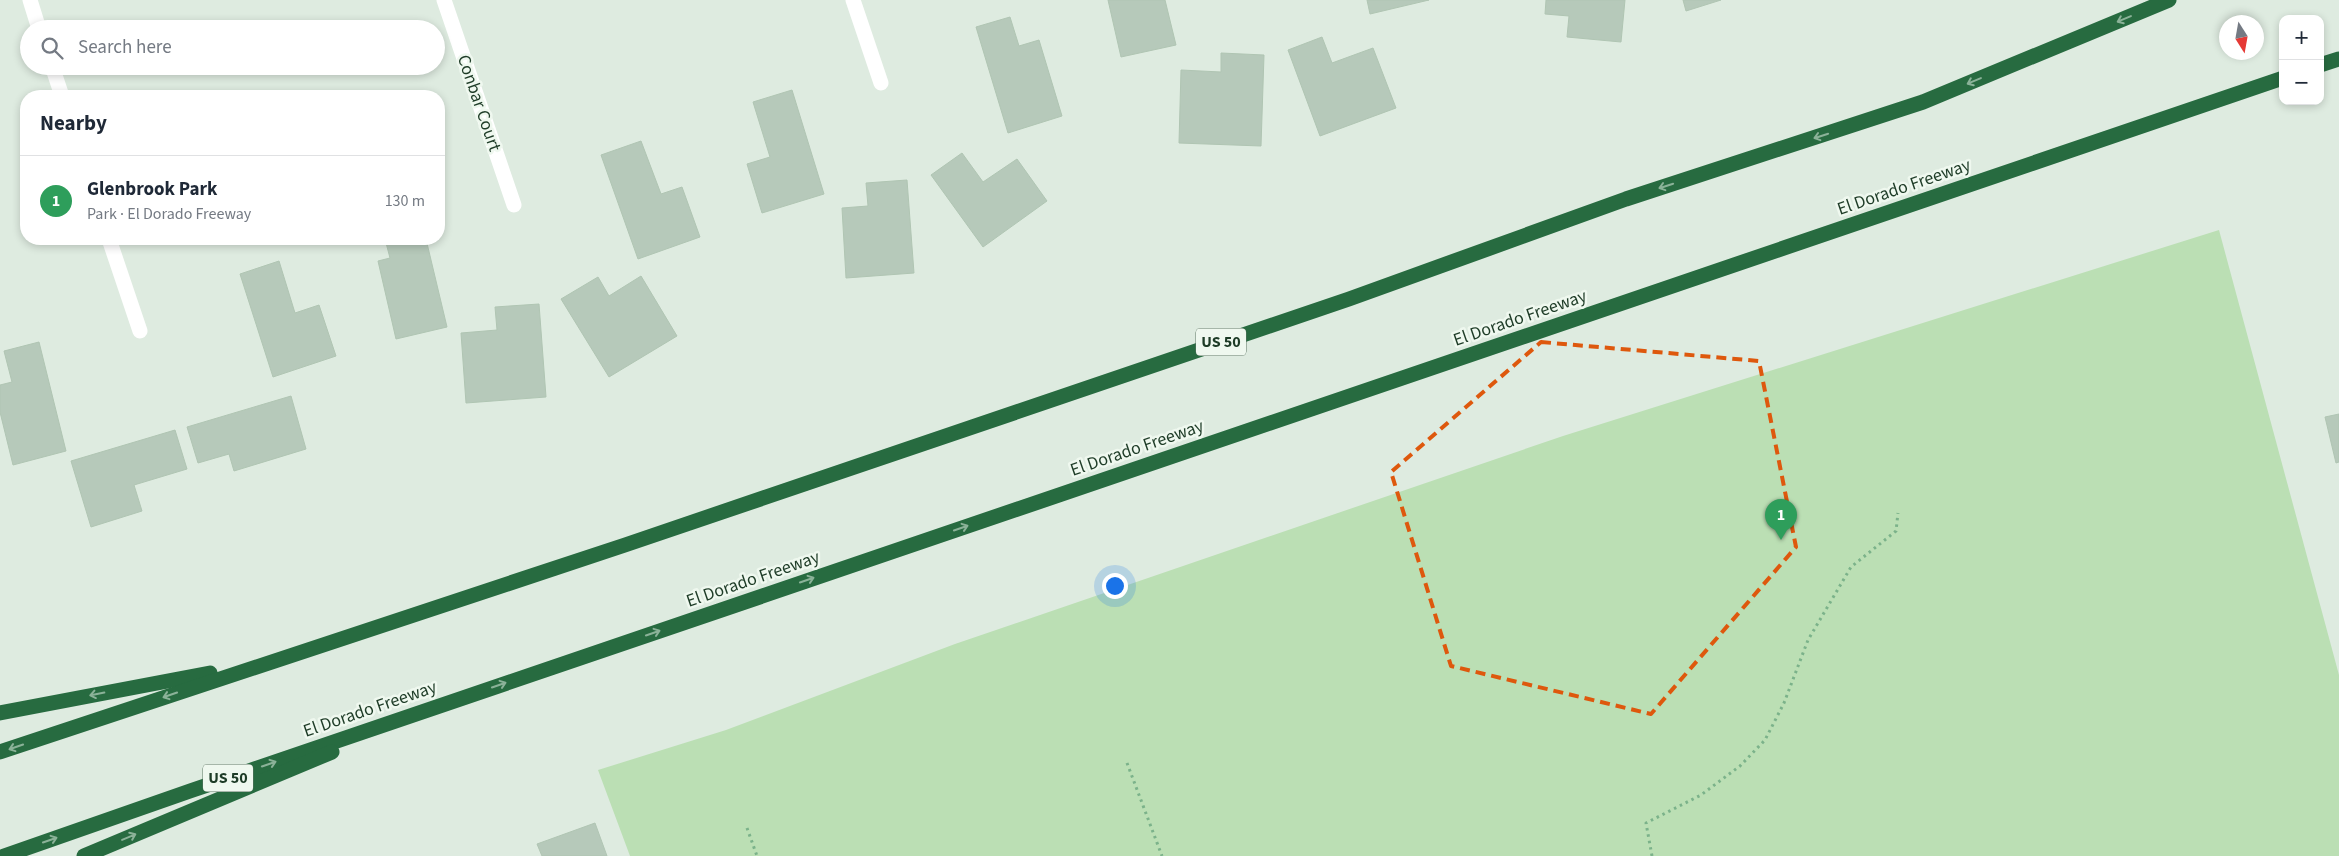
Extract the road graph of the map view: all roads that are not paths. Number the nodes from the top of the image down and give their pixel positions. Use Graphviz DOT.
graph roads {
  1 [pos="30,0"];
  2 [pos="444,0"];
  3 [pos="853,0"];
  4 [pos="2169,0"];
  5 [pos="36,20"];
  6 [pos="2339,59"];
  7 [pos="2324,65"];
  8 [pos="55,75"];
  9 [pos="2279,79"];
  10 [pos="881,83"];
  11 [pos="60,90"];
  12 [pos="514,205"];
  13 [pos="111,245"];
  14 [pos="140,331"];
  15 [pos="266,662"];
  16 [pos="453,701"];
  17 [pos="0,713"];
  18 [pos="0,752"];
  19 [pos="4,856"];
  20 [pos="84,856"];
  1 -- 5 [label="street"];
  2 -- 12 [label="street, Conbar Court"];
  3 -- 10 [label="street"];
  4 -- 15 [label="highway, US 50, one-way"];
  6 -- 7 [label="highway"];
  8 -- 11 [label="street"];
  16 -- 9 [label="highway, El Dorado Freeway / US 50, one-way"];
  13 -- 14 [label="street"];
  15 -- 17 [label="highway, one-way"];
  15 -- 18 [label="highway, US 50, one-way"];
  19 -- 16 [label="highway, El Dorado Freeway / US 50, one-way"];
  20 -- 16 [label="highway, one-way"];
}
